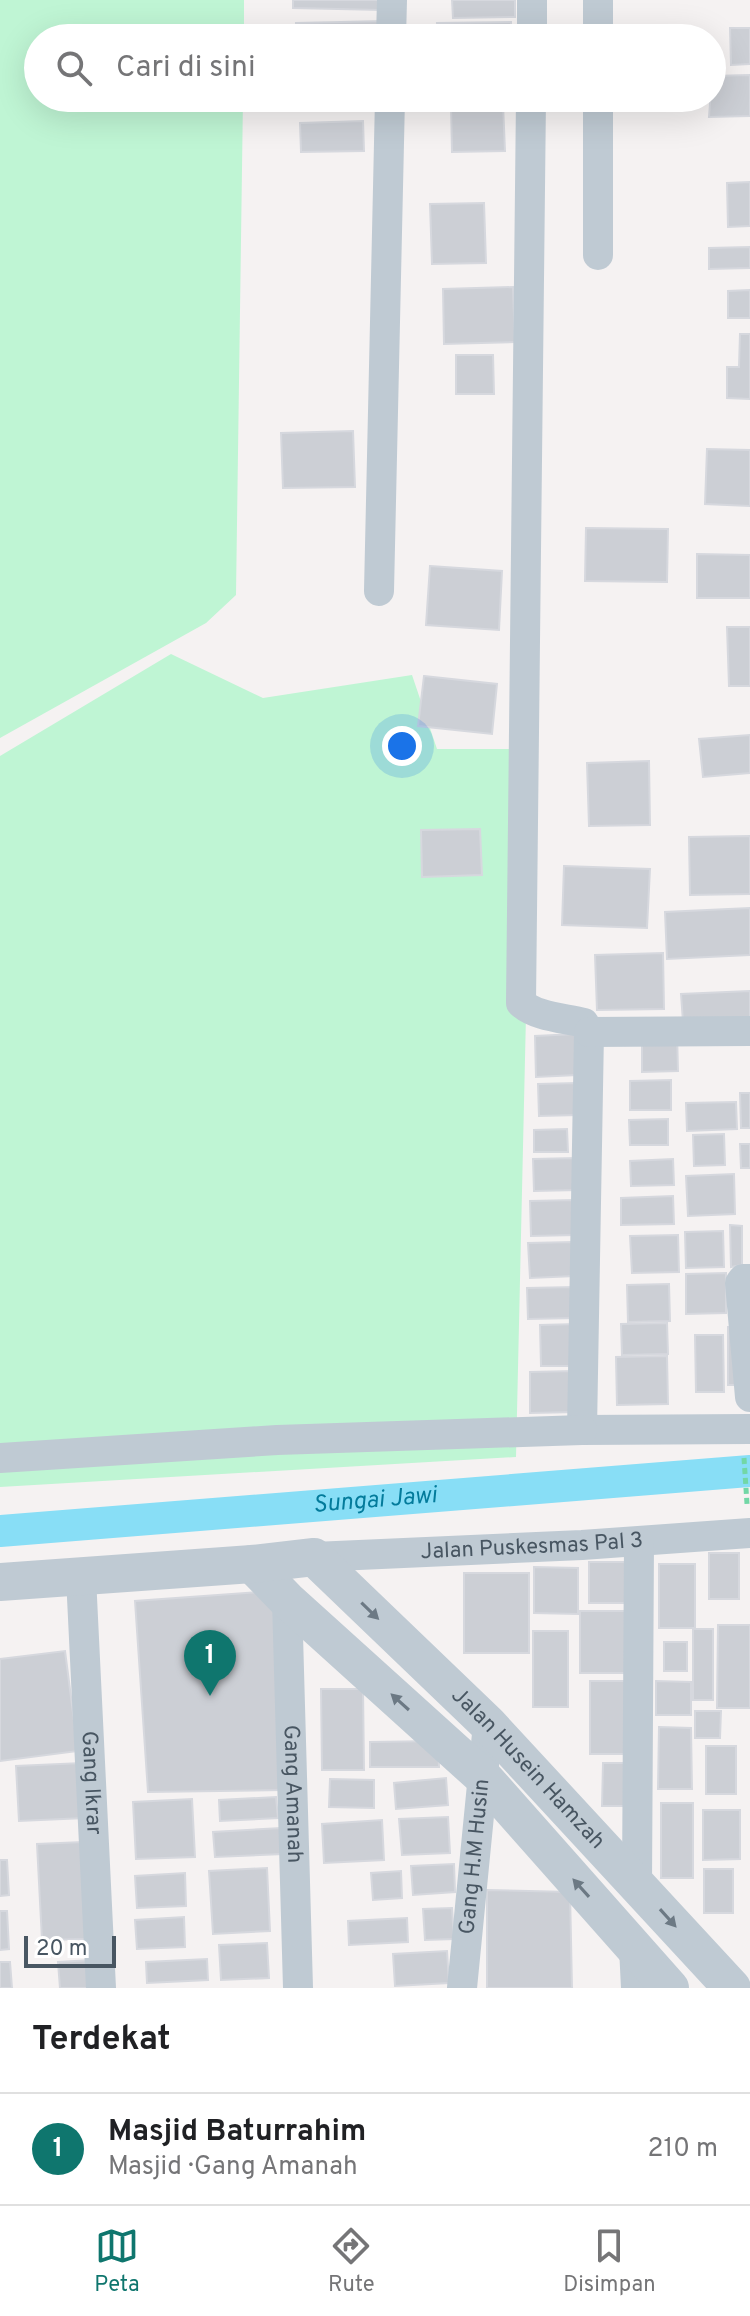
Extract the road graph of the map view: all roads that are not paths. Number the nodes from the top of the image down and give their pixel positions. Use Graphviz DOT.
graph roads {
  1 [pos="392,0"];
  2 [pos="532,0"];
  3 [pos="598,0"];
  4 [pos="391,24"];
  5 [pos="532,24"];
  6 [pos="598,24"];
  7 [pos="390,112"];
  8 [pos="531,112"];
  9 [pos="598,112"];
  10 [pos="598,255"];
  11 [pos="379,591"];
  12 [pos="750,1031"];
  13 [pos="589,1032"];
  14 [pos="750,1279"];
  15 [pos="750,1397"];
  16 [pos="582,1430"];
  17 [pos="747,1440"];
  18 [pos="0,1458"];
  19 [pos="748,1523"];
  20 [pos="639,1542"];
  21 [pos="314,1557"];
  22 [pos="252,1564"];
  23 [pos="81,1577"];
  24 [pos="0,1582"];
  25 [pos="287,1600"];
  26 [pos="488,1724"];
  27 [pos="483,1777"];
  28 [pos="637,1884"];
  29 [pos="634,1947"];
  30 [pos="101,1988"];
  31 [pos="298,1988"];
  32 [pos="462,1988"];
  33 [pos="636,1988"];
  34 [pos="670,1988"];
  35 [pos="732,1988"];
  1 -- 4 [label="street"];
  2 -- 5 [label="street"];
  3 -- 6 [label="street"];
  7 -- 11 [label="street"];
  8 -- 13 [label="street"];
  9 -- 10 [label="street"];
  12 -- 13 [label="street"];
  13 -- 16 [label="street"];
  14 -- 15 [label="street"];
  16 -- 17 [label="street"];
  16 -- 18 [label="street"];
  19 -- 20 [label="street, Jalan Puskesmas Pal 3"];
  20 -- 21 [label="street, Jalan Puskesmas Pal 3"];
  20 -- 28 [label="street"];
  21 -- 22 [label="street"];
  21 -- 26 [label="street, Jalan Husein Hamzah, one-way"];
  22 -- 23 [label="street"];
  22 -- 25 [label="street, Jalan Husein Hamzah"];
  23 -- 24 [label="street"];
  23 -- 30 [label="street, Gang Ikrar"];
  27 -- 25 [label="street, Jalan Husein Hamzah, one-way"];
  25 -- 31 [label="street, Gang Amanah"];
  26 -- 27 [label="street, Gang H.M Husin"];
  26 -- 28 [label="street, Jalan Husein Hamzah"];
  29 -- 27 [label="street, Jalan Husein Hamzah, one-way"];
  27 -- 32 [label="street, Gang H.M Husin"];
  28 -- 35 [label="street, Jalan Husein Hamzah, one-way"];
  29 -- 33 [label="street"];
  29 -- 34 [label="street, Jalan Husein Hamzah"];
}
